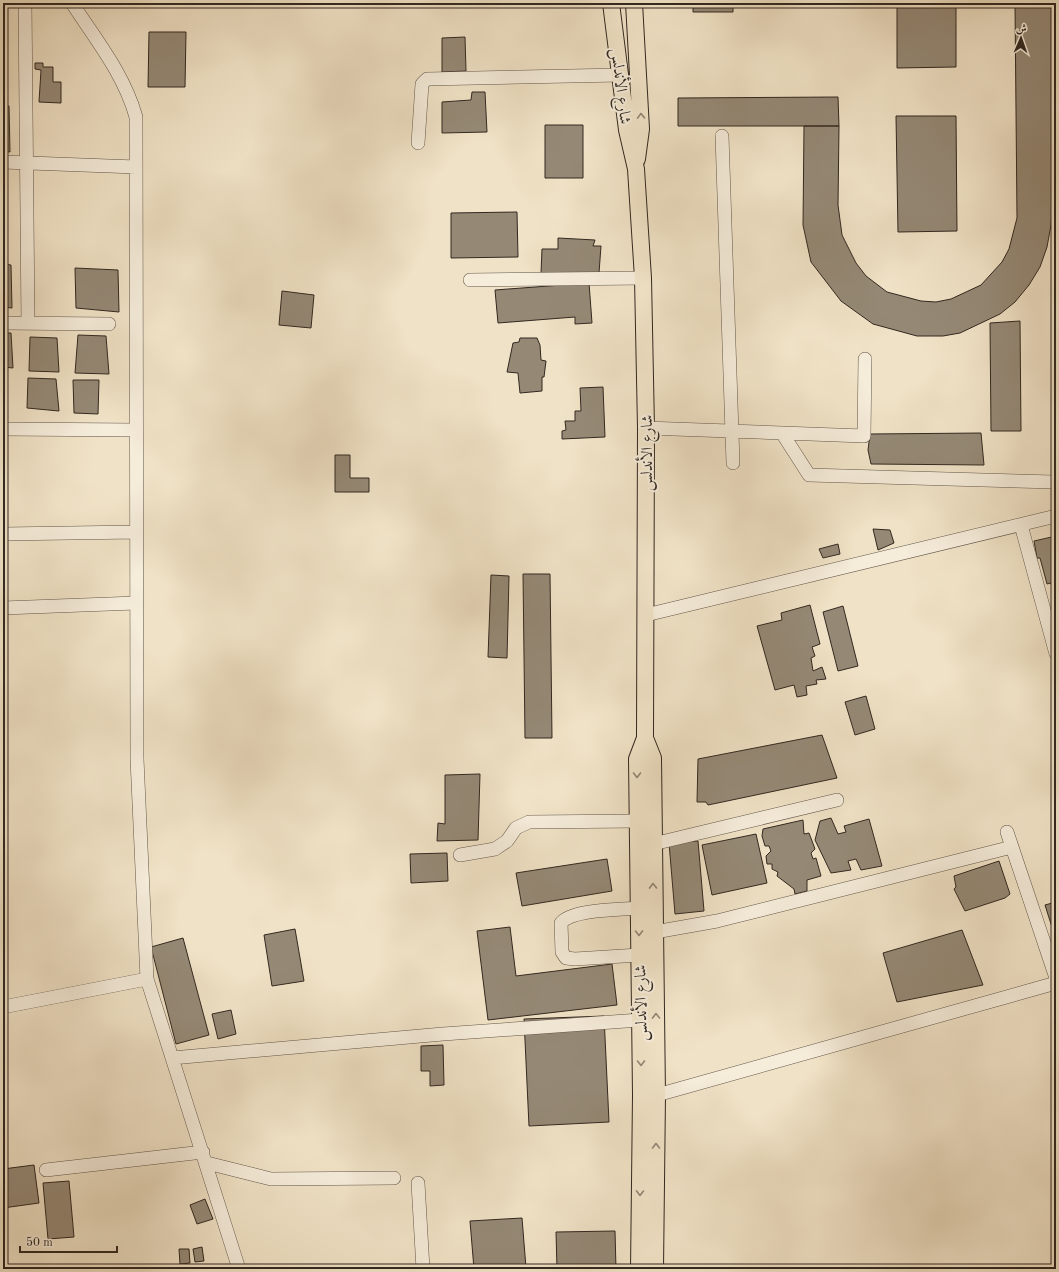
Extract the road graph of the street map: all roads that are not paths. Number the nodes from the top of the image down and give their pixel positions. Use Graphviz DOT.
graph roads {
  1 [pos="25,3"];
  2 [pos="72,3"];
  3 [pos="611,3"];
  4 [pos="634,3"];
  5 [pos="620,75"];
  6 [pos="722,136"];
  7 [pos="418,143"];
  8 [pos="3,162"];
  9 [pos="27,163"];
  10 [pos="136,167"];
  11 [pos="636,168"];
  12 [pos="643,278"];
  13 [pos="470,280"];
  14 [pos="3,323"];
  15 [pos="28,323"];
  16 [pos="109,324"];
  17 [pos="865,359"];
  18 [pos="646,428"];
  19 [pos="3,429"];
  20 [pos="136,430"];
  21 [pos="731,432"];
  22 [pos="782,434"];
  23 [pos="733,463"];
  24 [pos="1056,480"];
  25 [pos="1056,516"];
  26 [pos="1021,525"];
  27 [pos="136,532"];
  28 [pos="3,534"];
  29 [pos="136,603"];
  30 [pos="3,608"];
  31 [pos="646,615"];
  32 [pos="1056,654"];
  33 [pos="645,738"];
  34 [pos="837,800"];
  35 [pos="637,821"];
  36 [pos="1007,832"];
  37 [pos="652,844"];
  38 [pos="1012,847"];
  39 [pos="460,855"];
  40 [pos="638,908"];
  41 [pos="655,932"];
  42 [pos="639,956"];
  43 [pos="1056,978"];
  44 [pos="147,979"];
  45 [pos="1056,984"];
  46 [pos="3,1008"];
  47 [pos="640,1020"];
  48 [pos="172,1058"];
  49 [pos="657,1095"];
  50 [pos="205,1157"];
  51 [pos="46,1170"];
  52 [pos="394,1178"];
  53 [pos="418,1183"];
  54 [pos="240,1269"];
  55 [pos="423,1269"];
  56 [pos="639,1269"];
  57 [pos="655,1269"];
  1 -- 9 [label="street"];
  2 -- 10 [label="street"];
  3 -- 5 [label="main road, شارع الأندلس"];
  11 -- 4 [label="main road, شارع الأندلس, one-way"];
  5 -- 7 [label="street"];
  5 -- 11 [label="main road, شارع الأندلس"];
  6 -- 21 [label="street"];
  8 -- 9 [label="street"];
  9 -- 10 [label="street"];
  9 -- 15 [label="street"];
  10 -- 20 [label="street"];
  11 -- 12 [label="main road, شارع الأندلس"];
  12 -- 13 [label="street"];
  12 -- 18 [label="main road, شارع الأندلس"];
  14 -- 15 [label="street"];
  15 -- 16 [label="street"];
  17 -- 22 [label="street"];
  18 -- 21 [label="street"];
  18 -- 31 [label="main road, شارع الأندلس"];
  19 -- 20 [label="street"];
  20 -- 27 [label="street"];
  21 -- 22 [label="street"];
  21 -- 23 [label="street"];
  22 -- 24 [label="street"];
  25 -- 26 [label="street"];
  26 -- 31 [label="street"];
  26 -- 32 [label="street"];
  27 -- 28 [label="street"];
  27 -- 29 [label="street"];
  29 -- 30 [label="street"];
  29 -- 44 [label="street"];
  31 -- 33 [label="main road, شارع الأندلس"];
  33 -- 35 [label="main road, شارع الأندلس, one-way"];
  33 -- 37 [label="main road, شارع الأندلس"];
  34 -- 37 [label="street"];
  35 -- 39 [label="street"];
  35 -- 40 [label="main road, شارع الأندلس"];
  36 -- 38 [label="street"];
  41 -- 37 [label="main road, شارع الأندلس, one-way"];
  38 -- 41 [label="street"];
  38 -- 43 [label="street"];
  40 -- 42 [label="main road, شارع الأندلس, one-way"];
  40 -- 42 [label="street"];
  49 -- 41 [label="main road, شارع الأندلس, one-way"];
  42 -- 47 [label="main road, شارع الأندلس"];
  44 -- 46 [label="street"];
  44 -- 48 [label="street"];
  45 -- 49 [label="street"];
  47 -- 48 [label="street"];
  47 -- 56 [label="main road, شارع الأندلس, one-way"];
  48 -- 50 [label="street"];
  57 -- 49 [label="main road, شارع الأندلس, one-way"];
  50 -- 51 [label="street"];
  50 -- 52 [label="street"];
  50 -- 54 [label="street"];
  53 -- 55 [label="street"];
}
